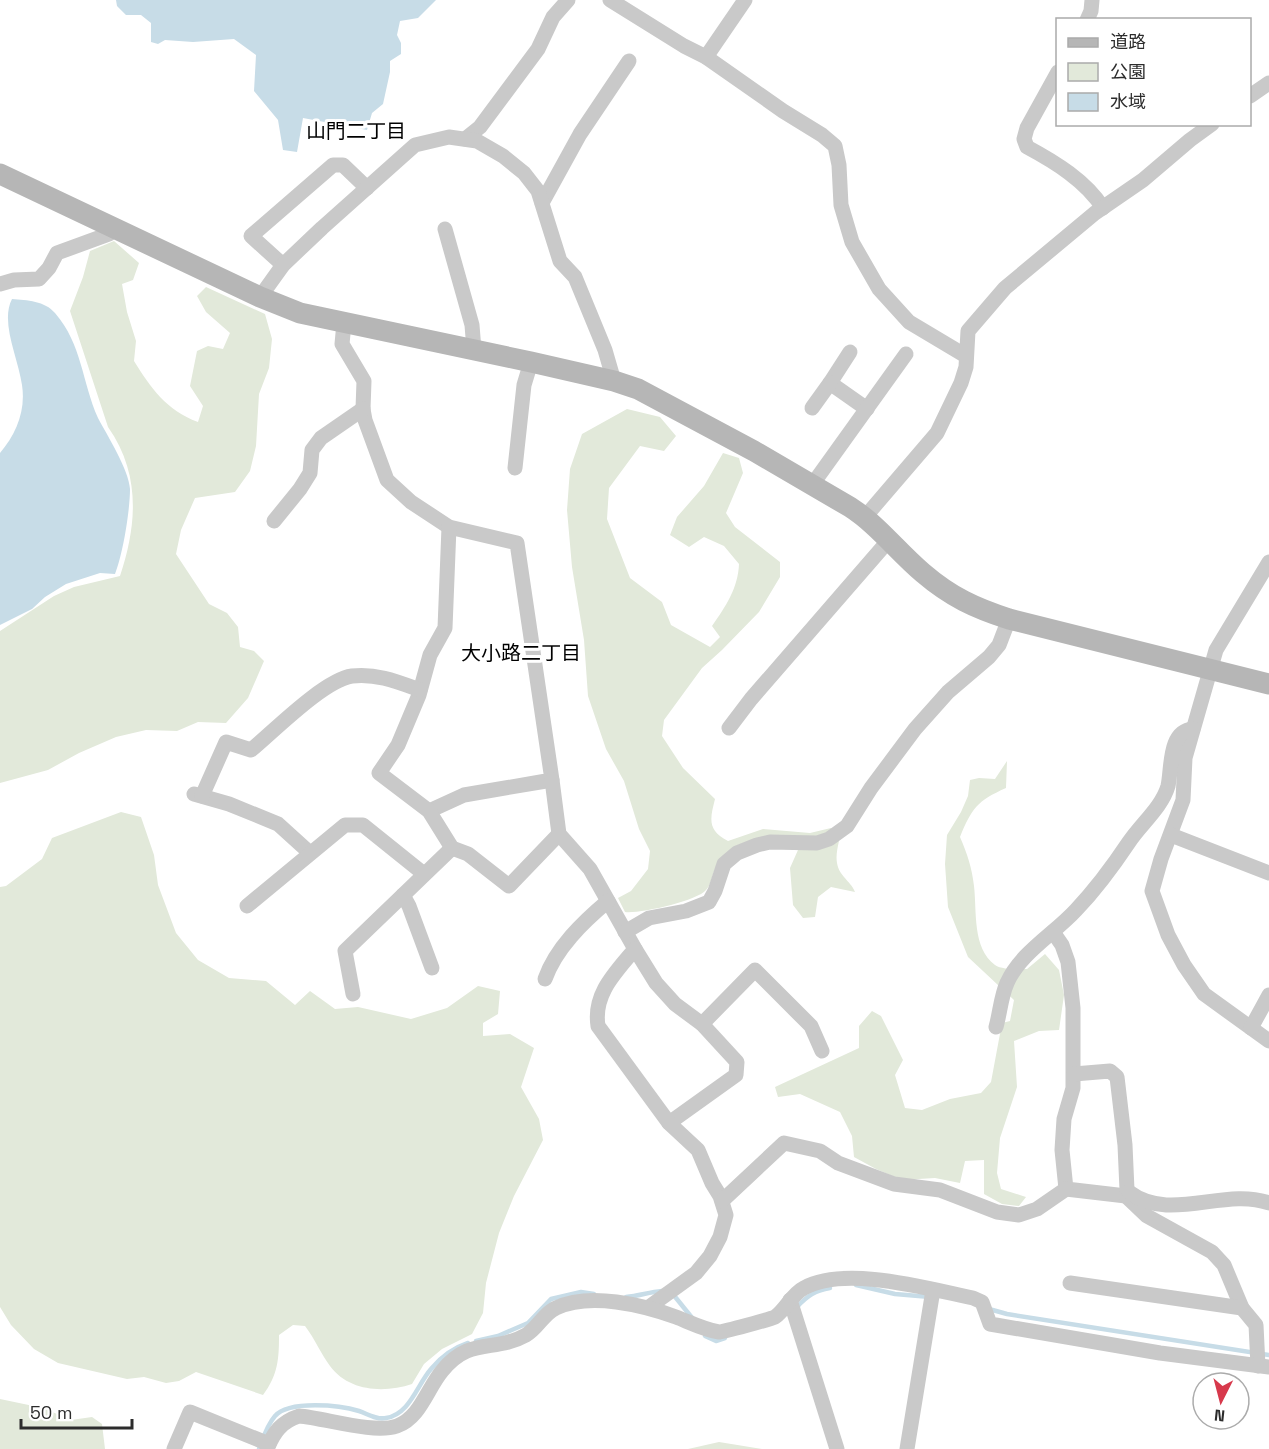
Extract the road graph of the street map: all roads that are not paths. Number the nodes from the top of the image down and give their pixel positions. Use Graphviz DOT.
graph roads {
  1 [pos="568,0"];
  2 [pos="610,0"];
  3 [pos="745,0"];
  4 [pos="1092,0"];
  5 [pos="1088,18"];
  6 [pos="706,57"];
  7 [pos="629,61"];
  8 [pos="1056,76"];
  9 [pos="1269,82"];
  10 [pos="1251,95"];
  11 [pos="1209,126"];
  12 [pos="465,139"];
  13 [pos="0,174"];
  14 [pos="367,188"];
  15 [pos="542,203"];
  16 [pos="1102,208"];
  17 [pos="114,228"];
  18 [pos="445,229"];
  19 [pos="283,265"];
  20 [pos="0,284"];
  21 [pos="260,297"];
  22 [pos="344,323"];
  23 [pos="474,350"];
  24 [pos="850,352"];
  25 [pos="906,354"];
  26 [pos="966,356"];
  27 [pos="531,362"];
  28 [pos="614,381"];
  29 [pos="830,383"];
  30 [pos="812,408"];
  31 [pos="363,409"];
  32 [pos="867,409"];
  33 [pos="515,468"];
  34 [pos="813,485"];
  35 [pos="865,517"];
  36 [pos="274,521"];
  37 [pos="449,527"];
  38 [pos="889,540"];
  39 [pos="1269,562"];
  40 [pos="1009,619"];
  41 [pos="1212,669"];
  42 [pos="1269,684"];
  43 [pos="420,690"];
  44 [pos="729,728"];
  45 [pos="1193,729"];
  46 [pos="552,780"];
  47 [pos="429,811"];
  48 [pos="559,834"];
  49 [pos="1171,835"];
  50 [pos="452,848"];
  51 [pos="310,853"];
  52 [pos="1269,873"];
  53 [pos="424,874"];
  54 [pos="403,895"];
  55 [pos="608,901"];
  56 [pos="247,906"];
  57 [pos="625,932"];
  58 [pos="1053,932"];
  59 [pos="635,949"];
  60 [pos="432,968"];
  61 [pos="545,979"];
  62 [pos="353,994"];
  63 [pos="1269,995"];
  64 [pos="702,1024"];
  65 [pos="996,1027"];
  66 [pos="1251,1028"];
  67 [pos="1269,1041"];
  68 [pos="822,1051"];
  69 [pos="1074,1074"];
  70 [pos="669,1123"];
  71 [pos="1066,1190"];
  72 [pos="1126,1193"];
  73 [pos="722,1201"];
  74 [pos="1269,1203"];
  75 [pos="1070,1284"];
  76 [pos="933,1290"];
  77 [pos="790,1300"];
  78 [pos="649,1307"];
  79 [pos="1242,1308"];
  80 [pos="1264,1366"];
  81 [pos="268,1447"];
  82 [pos="174,1449"];
  83 [pos="837,1449"];
  84 [pos="907,1449"];
  1 -- 12 [label="street"];
  2 -- 6 [label="street"];
  3 -- 6 [label="street"];
  4 -- 5 [label="street"];
  6 -- 26 [label="street"];
  7 -- 15 [label="street"];
  8 -- 16 [label="street"];
  9 -- 10 [label="street"];
  11 -- 16 [label="street"];
  12 -- 14 [label="street"];
  12 -- 15 [label="street"];
  13 -- 17 [label="street"];
  14 -- 19 [label="street"];
  14 -- 19 [label="street"];
  15 -- 28 [label="street"];
  16 -- 26 [label="street"];
  17 -- 20 [label="street"];
  17 -- 21 [label="street"];
  18 -- 23 [label="street"];
  19 -- 21 [label="street"];
  21 -- 22 [label="street"];
  22 -- 23 [label="street"];
  22 -- 31 [label="street"];
  23 -- 27 [label="street"];
  24 -- 29 [label="street"];
  25 -- 32 [label="street"];
  26 -- 35 [label="street"];
  27 -- 28 [label="street"];
  27 -- 33 [label="street"];
  28 -- 34 [label="street"];
  29 -- 30 [label="street"];
  29 -- 32 [label="street"];
  31 -- 36 [label="street"];
  31 -- 37 [label="street"];
  32 -- 34 [label="street"];
  34 -- 35 [label="street"];
  35 -- 38 [label="street"];
  37 -- 43 [label="street"];
  37 -- 46 [label="street"];
  38 -- 40 [label="street"];
  38 -- 44 [label="street"];
  39 -- 41 [label="street"];
  40 -- 41 [label="street"];
  40 -- 57 [label="street"];
  41 -- 42 [label="street"];
  41 -- 45 [label="street"];
  43 -- 47 [label="street"];
  43 -- 51 [label="street"];
  45 -- 49 [label="street"];
  45 -- 58 [label="street"];
  46 -- 47 [label="street"];
  46 -- 48 [label="street"];
  47 -- 50 [label="street"];
  48 -- 50 [label="street"];
  48 -- 55 [label="street"];
  49 -- 52 [label="street"];
  49 -- 66 [label="street"];
  50 -- 53 [label="street"];
  51 -- 53 [label="street"];
  51 -- 56 [label="street"];
  53 -- 54 [label="street"];
  54 -- 60 [label="street"];
  54 -- 62 [label="street"];
  55 -- 57 [label="street"];
  55 -- 61 [label="street"];
  57 -- 59 [label="street"];
  58 -- 65 [label="street"];
  58 -- 69 [label="street"];
  59 -- 64 [label="street"];
  59 -- 70 [label="street"];
  63 -- 66 [label="street"];
  64 -- 68 [label="street"];
  64 -- 70 [label="street"];
  66 -- 67 [label="street"];
  69 -- 71 [label="street"];
  69 -- 72 [label="street"];
  70 -- 73 [label="street"];
  71 -- 72 [label="street"];
  71 -- 73 [label="street"];
  72 -- 74 [label="street"];
  72 -- 79 [label="street"];
  73 -- 78 [label="street"];
  75 -- 79 [label="street"];
  76 -- 77 [label="street"];
  76 -- 80 [label="street"];
  76 -- 84 [label="street"];
  77 -- 78 [label="street"];
  77 -- 83 [label="street"];
  78 -- 81 [label="street"];
  79 -- 80 [label="street"];
  81 -- 82 [label="street"];
}
